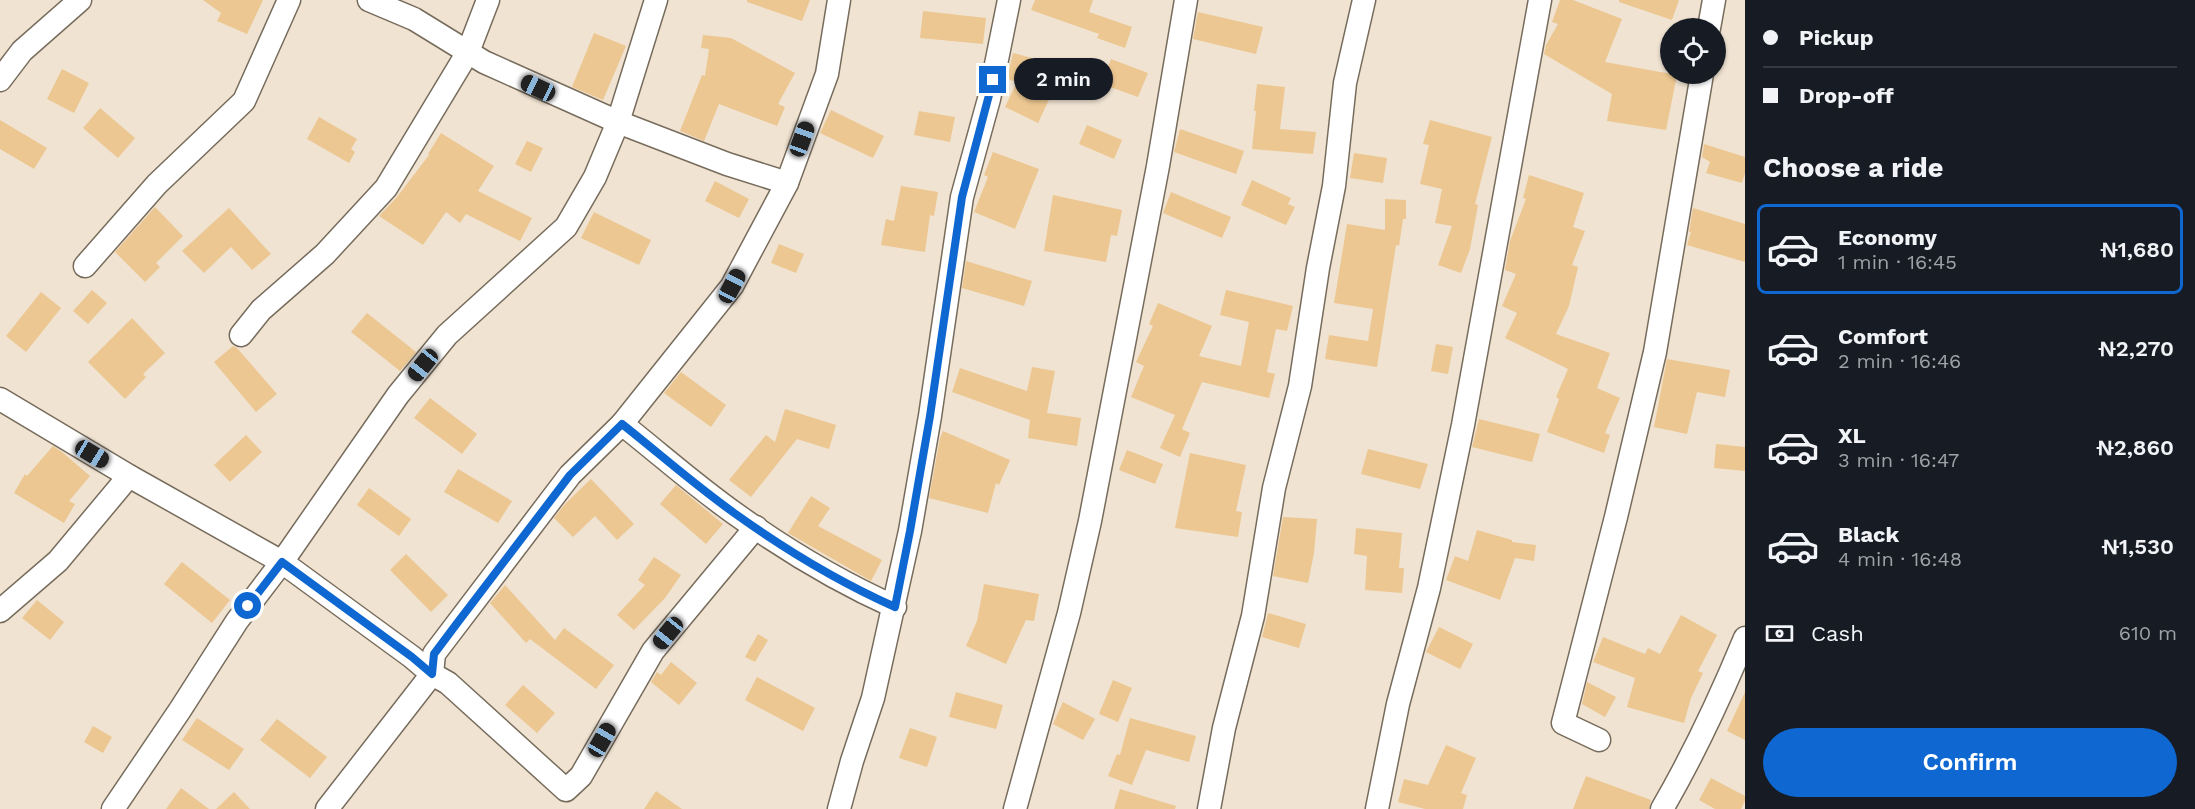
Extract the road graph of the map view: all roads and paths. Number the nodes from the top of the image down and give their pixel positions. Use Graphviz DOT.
graph roads {
  1 [pos="80,0"];
  2 [pos="289,0"];
  3 [pos="369,0"];
  4 [pos="488,0"];
  5 [pos="656,0"];
  6 [pos="839,0"];
  7 [pos="1009,0"];
  8 [pos="1186,0"];
  9 [pos="1364,0"];
  10 [pos="1540,0"];
  11 [pos="1714,0"];
  12 [pos="1711,18"];
  13 [pos="468,52"];
  14 [pos="0,80"];
  15 [pos="1700,84"];
  16 [pos="618,122"];
  17 [pos="787,183"];
  18 [pos="85,266"];
  19 [pos="241,335"];
  20 [pos="0,399"];
  21 [pos="622,424"];
  22 [pos="129,477"];
  23 [pos="756,527"];
  24 [pos="282,562"];
  25 [pos="895,607"];
  26 [pos="0,611"];
  27 [pos="1745,638"];
  28 [pos="432,674"];
  29 [pos="1599,740"];
  30 [pos="113,809"];
  31 [pos="327,809"];
  32 [pos="839,809"];
  33 [pos="1015,809"];
  34 [pos="1209,809"];
  35 [pos="1377,809"];
  36 [pos="1662,809"];
  1 -- 14 [label="street"];
  2 -- 18 [label="street"];
  3 -- 13 [label="street"];
  4 -- 13 [label="street"];
  5 -- 16 [label="street"];
  6 -- 17 [label="street"];
  7 -- 25 [label="street"];
  8 -- 33 [label="street"];
  9 -- 34 [label="street"];
  10 -- 35 [label="street"];
  11 -- 12 [label="street"];
  13 -- 16 [label="street"];
  13 -- 19 [label="street"];
  15 -- 29 [label="street"];
  16 -- 17 [label="street"];
  16 -- 24 [label="street"];
  17 -- 21 [label="street"];
  20 -- 22 [label="street"];
  21 -- 23 [label="street"];
  21 -- 28 [label="street"];
  22 -- 24 [label="street"];
  22 -- 26 [label="street"];
  23 -- 25 [label="street"];
  23 -- 28 [label="street"];
  24 -- 28 [label="street"];
  24 -- 30 [label="street"];
  25 -- 32 [label="street"];
  27 -- 36 [label="street"];
  28 -- 31 [label="street"];
}
